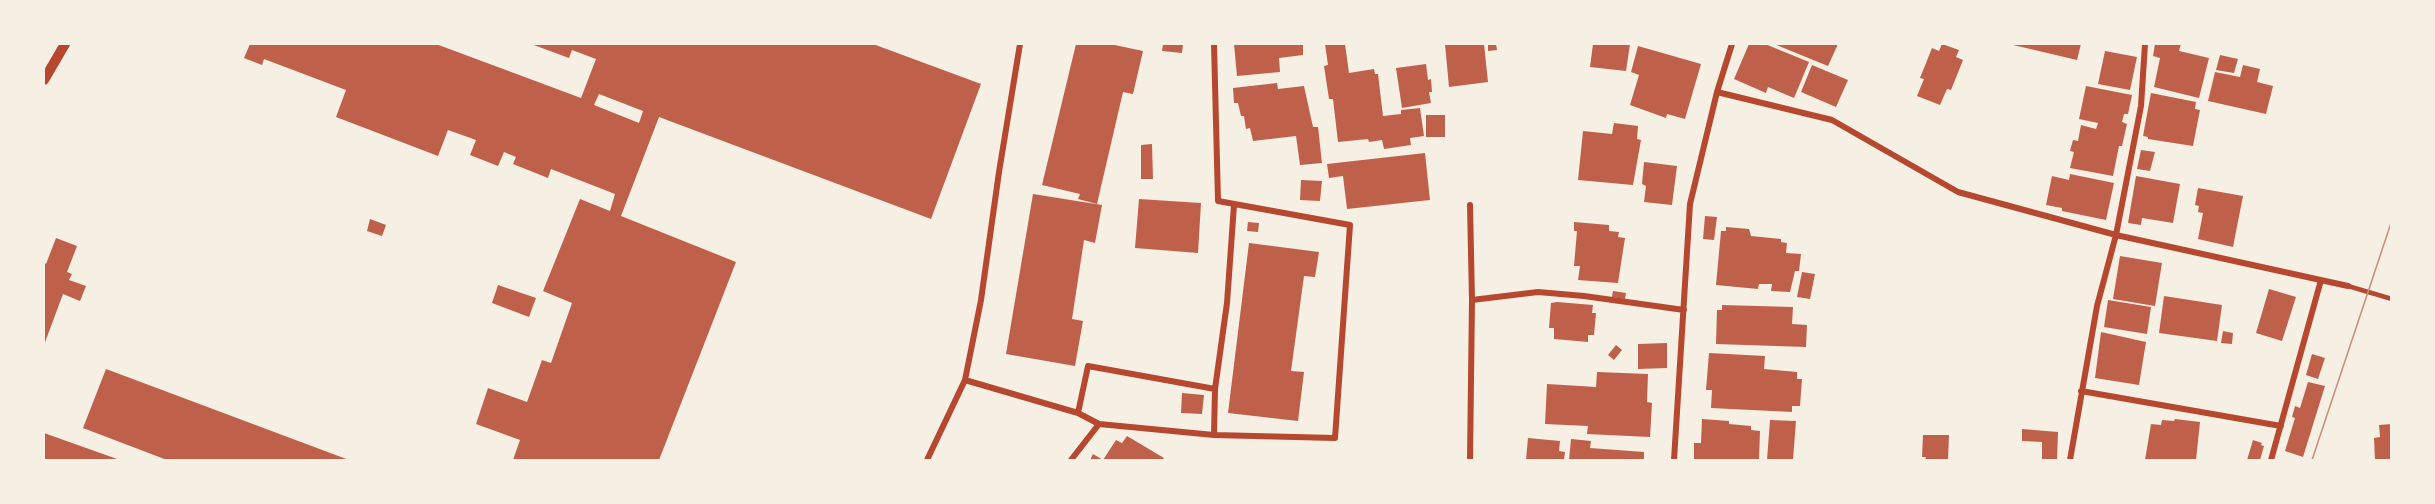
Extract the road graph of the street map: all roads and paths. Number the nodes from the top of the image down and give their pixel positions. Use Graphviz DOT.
graph roads {
  1 [pos="65,44"];
  2 [pos="1020,44"];
  3 [pos="1214,44"];
  4 [pos="1732,44"];
  5 [pos="2145,44"];
  6 [pos="44,80"];
  7 [pos="1717,92"];
  8 [pos="1470,205"];
  9 [pos="1234,206"];
  10 [pos="2116,235"];
  11 [pos="2321,280"];
  12 [pos="2348,286"];
  13 [pos="2391,299"];
  14 [pos="1472,300"];
  15 [pos="1684,310"];
  16 [pos="965,380"];
  17 [pos="1215,389"];
  18 [pos="2081,391"];
  19 [pos="1078,413"];
  20 [pos="1099,424"];
  21 [pos="2281,426"];
  22 [pos="1214,435"];
  23 [pos="927,460"];
  24 [pos="1071,460"];
  25 [pos="1470,460"];
  26 [pos="1674,460"];
  27 [pos="2070,460"];
  28 [pos="2271,460"];
  1 -- 6 [label="street"];
  2 -- 16 [label="street"];
  3 -- 9 [label="street"];
  4 -- 7 [label="street"];
  5 -- 10 [label="street"];
  7 -- 10 [label="street"];
  7 -- 15 [label="street"];
  8 -- 14 [label="street"];
  9 -- 17 [label="street"];
  9 -- 22 [label="street"];
  10 -- 11 [label="street"];
  10 -- 18 [label="street"];
  11 -- 12 [label="street"];
  11 -- 21 [label="street"];
  12 -- 13 [label="lane"];
  14 -- 15 [label="street"];
  14 -- 25 [label="street"];
  15 -- 26 [label="street"];
  16 -- 19 [label="street"];
  16 -- 23 [label="street"];
  17 -- 19 [label="street"];
  17 -- 22 [label="street"];
  18 -- 21 [label="street"];
  18 -- 27 [label="street"];
  19 -- 20 [label="street"];
  20 -- 22 [label="street"];
  20 -- 24 [label="street"];
  21 -- 28 [label="street"];
}
